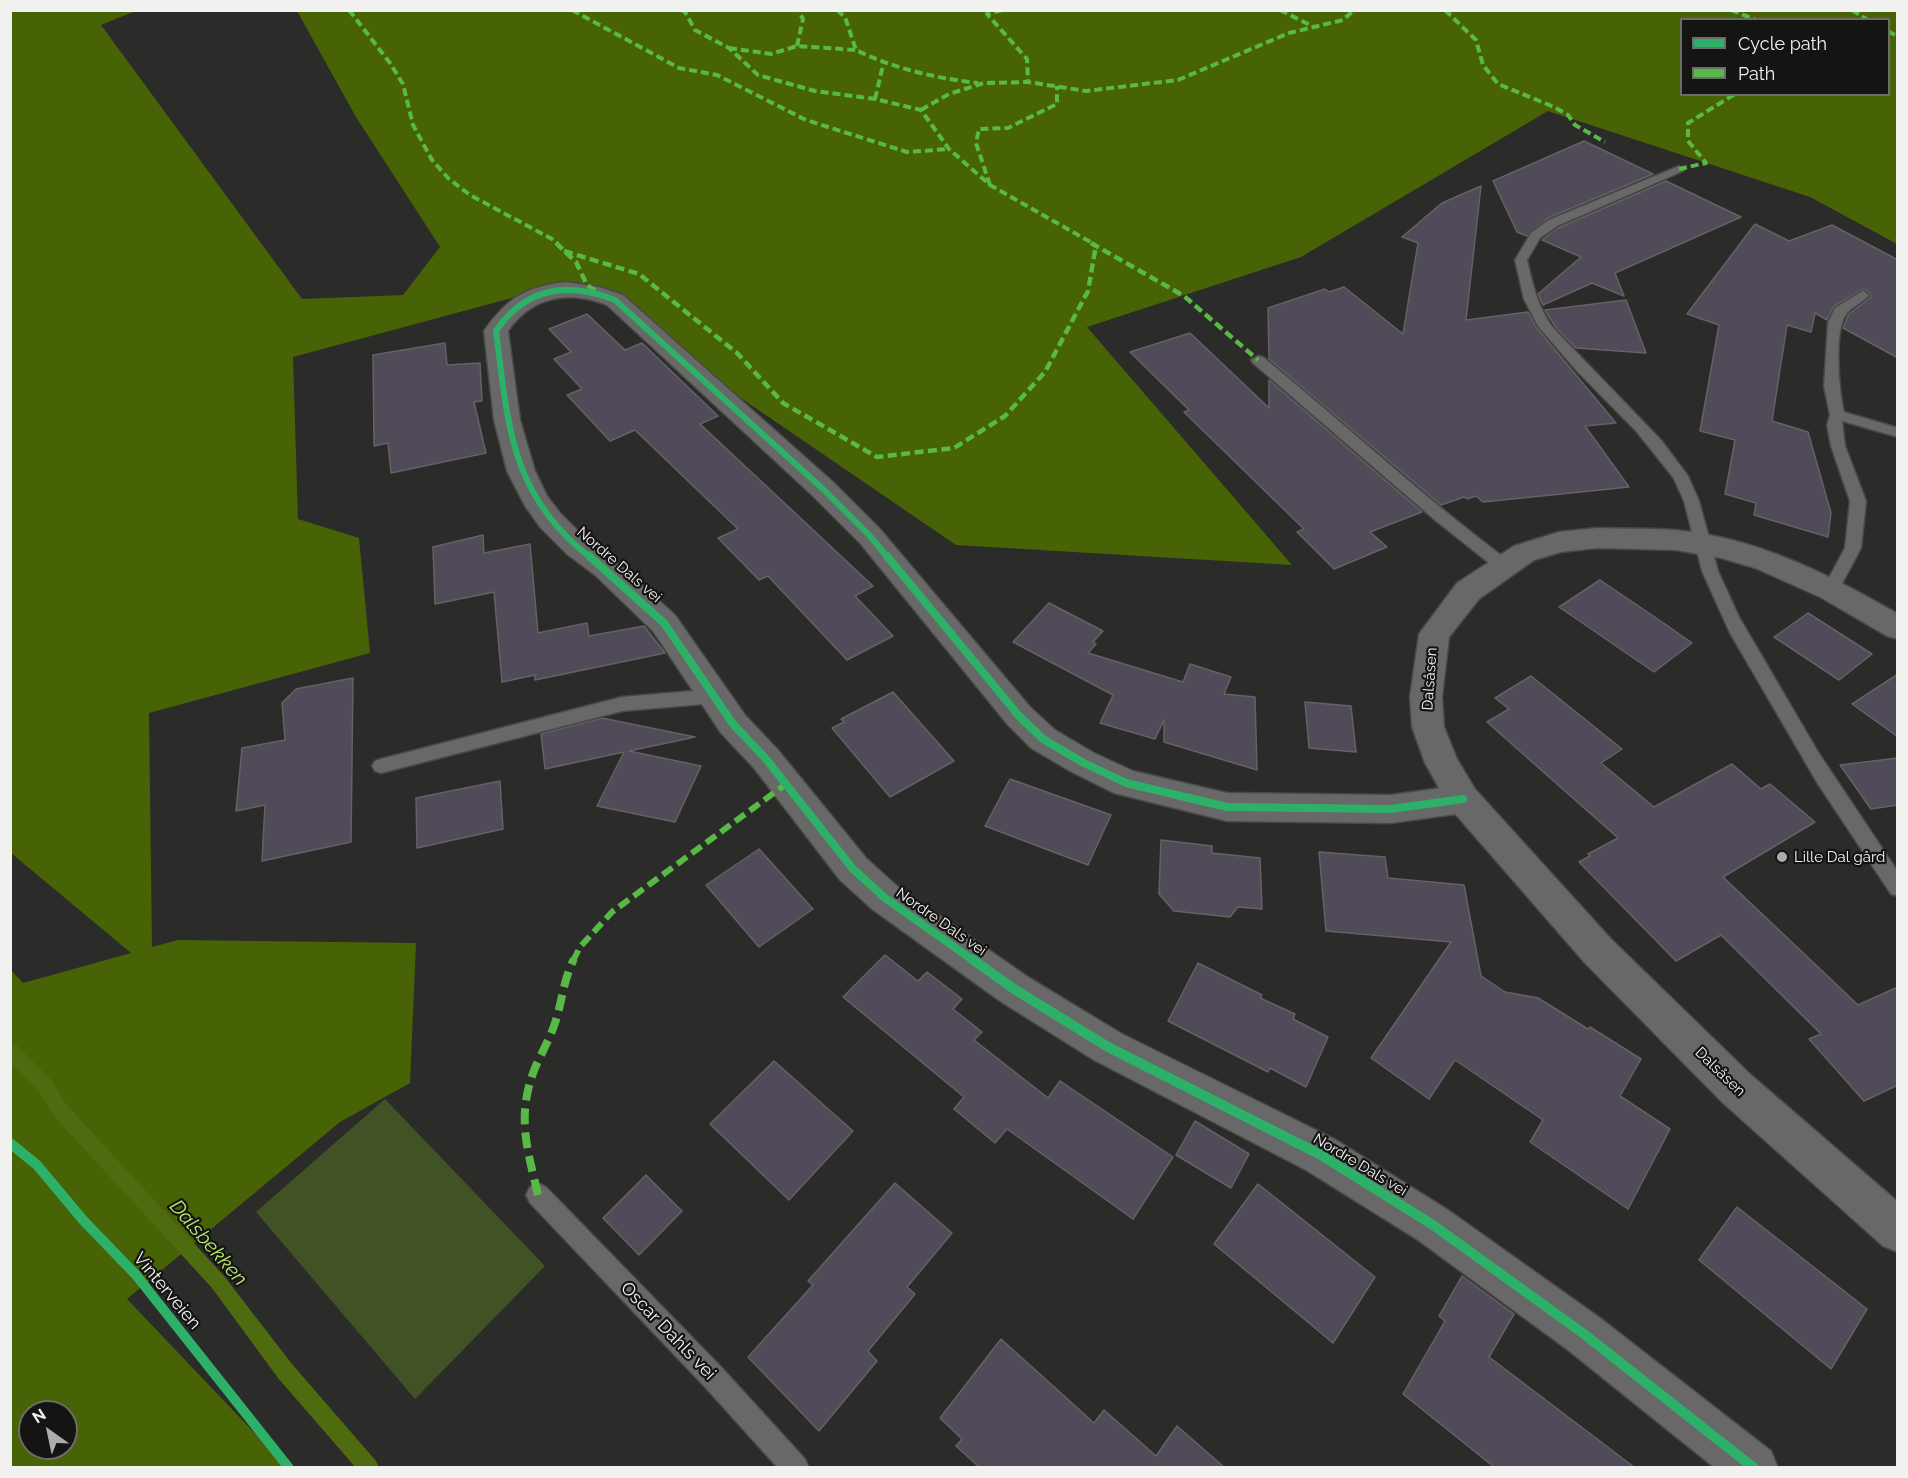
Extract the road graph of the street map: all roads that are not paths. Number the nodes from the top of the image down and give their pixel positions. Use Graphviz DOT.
graph roads {
  1 [pos="1679,169"];
  2 [pos="1863,296"];
  3 [pos="1258,360"];
  4 [pos="1837,415"];
  5 [pos="1898,433"];
  6 [pos="1701,545"];
  7 [pos="1504,566"];
  8 [pos="1831,589"];
  9 [pos="1898,628"];
  10 [pos="716,696"];
  11 [pos="381,766"];
  12 [pos="1463,799"];
  13 [pos="1898,888"];
  14 [pos="538,1196"];
  15 [pos="1898,1231"];
  16 [pos="796,1467"];
  17 [pos="1754,1467"];
  1 -- 6 [label="lane"];
  2 -- 4 [label="lane"];
  3 -- 7 [label="lane"];
  4 -- 5 [label="lane"];
  4 -- 8 [label="lane"];
  6 -- 7 [label="street, Dalsåsen"];
  6 -- 8 [label="street, Dalsåsen"];
  6 -- 13 [label="lane"];
  7 -- 12 [label="street, Dalsåsen"];
  8 -- 9 [label="street, Dalsåsen"];
  10 -- 11 [label="lane"];
  10 -- 12 [label="street, Nordre Dals vei"];
  10 -- 17 [label="street, Nordre Dals vei"];
  12 -- 15 [label="street, Dalsåsen"];
  14 -- 16 [label="lane, Oscar Dahls vei"];
}
